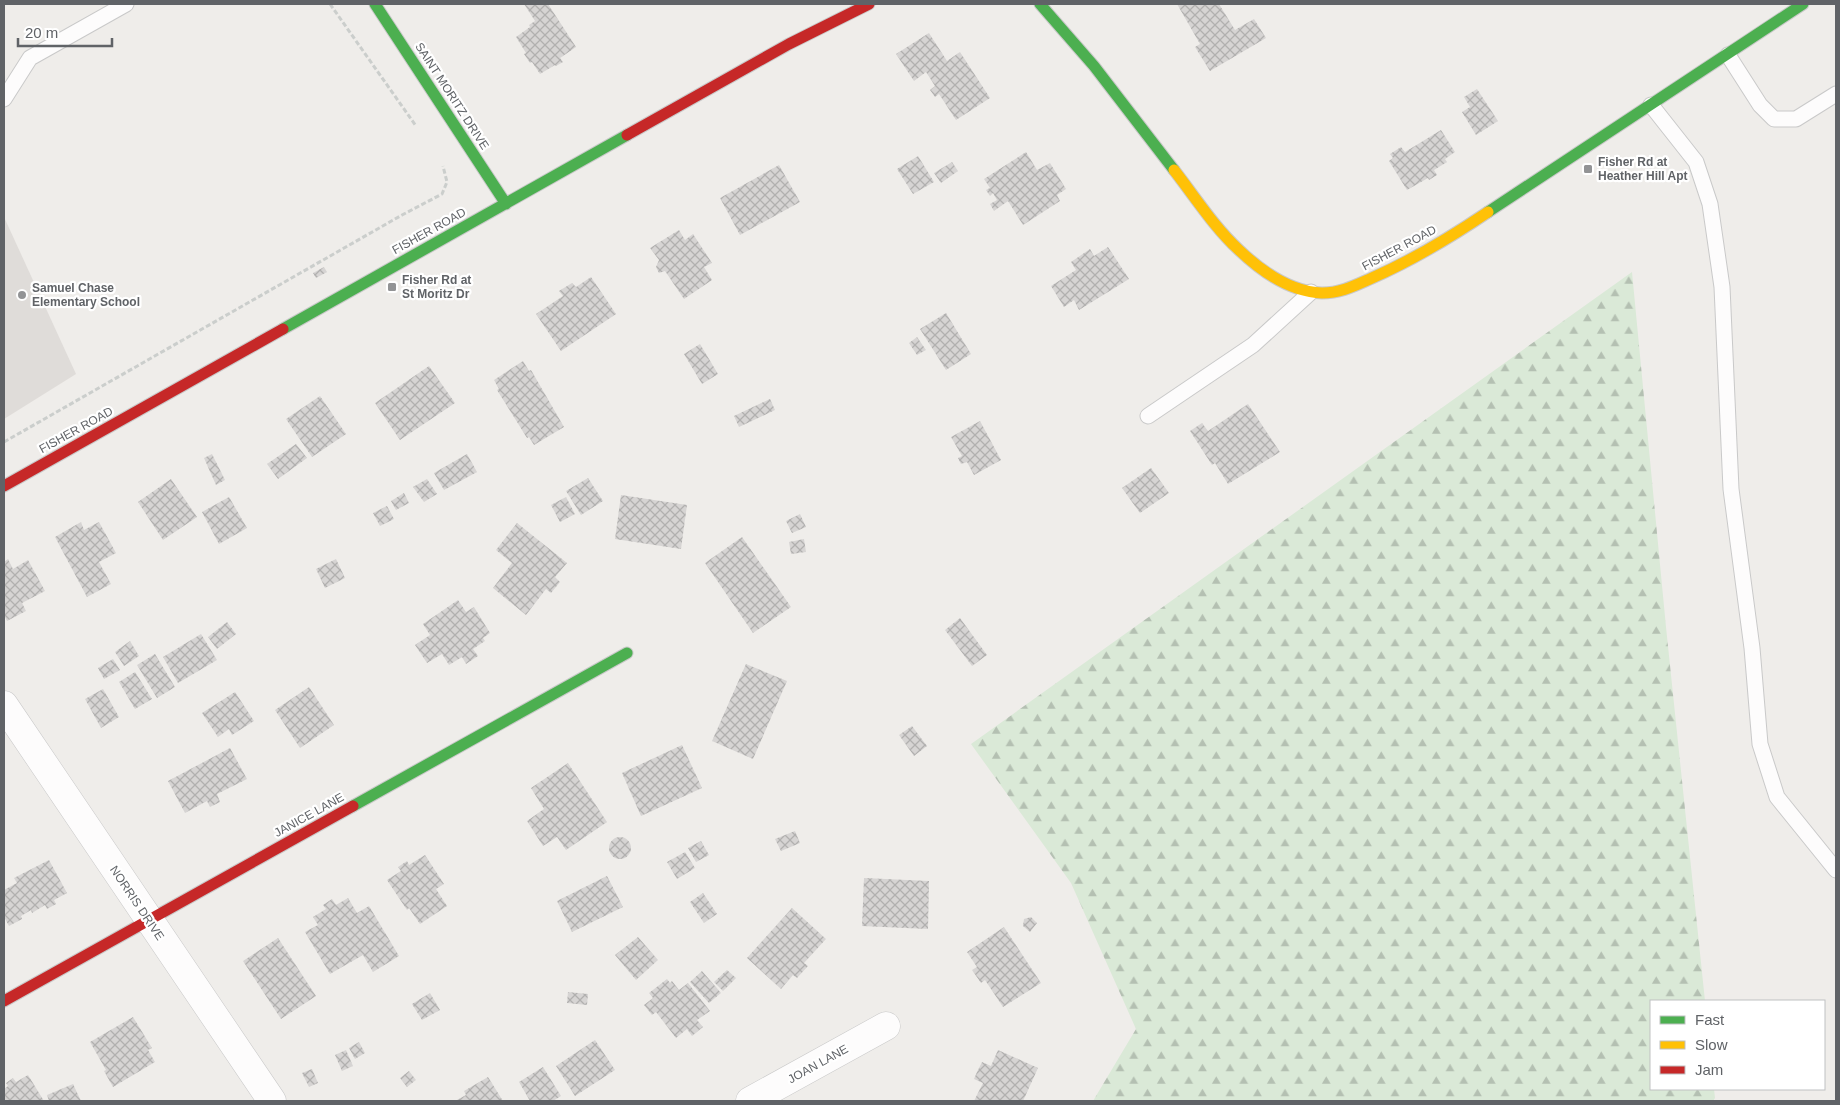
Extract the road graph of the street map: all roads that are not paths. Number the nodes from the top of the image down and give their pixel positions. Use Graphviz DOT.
graph roads {
  1 [pos="126,4"];
  2 [pos="375,4"];
  3 [pos="869,4"];
  4 [pos="1040,4"];
  5 [pos="1803,4"];
  6 [pos="1728,54"];
  7 [pos="1836,94"];
  8 [pos="4,99"];
  9 [pos="1651,105"];
  10 [pos="506,204"];
  11 [pos="1310,292"];
  12 [pos="1148,416"];
  13 [pos="4,486"];
  14 [pos="627,652"];
  15 [pos="4,705"];
  16 [pos="1836,870"];
  17 [pos="149,921"];
  18 [pos="4,1001"];
  19 [pos="886,1026"];
  20 [pos="272,1101"];
  21 [pos="750,1101"];
  1 -- 8 [label="lane"];
  2 -- 10 [label="street, SAINT MORITZ DRIVE"];
  3 -- 10 [label="street, FISHER ROAD"];
  4 -- 11 [label="street, FISHER ROAD"];
  5 -- 6 [label="street, FISHER ROAD"];
  6 -- 7 [label="lane"];
  6 -- 9 [label="street, FISHER ROAD"];
  9 -- 11 [label="street, FISHER ROAD"];
  9 -- 16 [label="lane"];
  10 -- 13 [label="street, FISHER ROAD"];
  11 -- 12 [label="lane"];
  14 -- 17 [label="street, JANICE LANE"];
  15 -- 17 [label="street, NORRIS DRIVE"];
  17 -- 18 [label="street, JANICE LANE"];
  17 -- 20 [label="street, NORRIS DRIVE"];
  19 -- 21 [label="street, JOAN LANE"];
}
